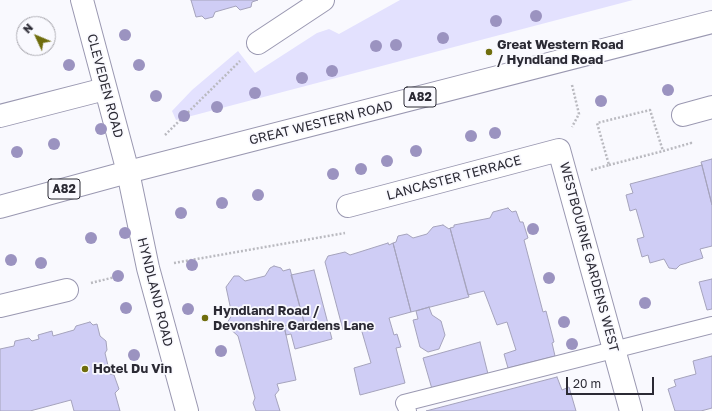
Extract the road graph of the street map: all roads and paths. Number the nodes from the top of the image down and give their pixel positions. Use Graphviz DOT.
graph roads {
  1 [pos="82,0"];
  2 [pos="323,0"];
  3 [pos="712,22"];
  4 [pos="258,43"];
  5 [pos="565,61"];
  6 [pos="105,89"];
  7 [pos="712,107"];
  8 [pos="683,115"];
  9 [pos="0,116"];
  10 [pos="162,138"];
  11 [pos="559,150"];
  12 [pos="663,151"];
  13 [pos="608,165"];
  14 [pos="128,172"];
  15 [pos="567,176"];
  16 [pos="348,206"];
  17 [pos="0,207"];
  18 [pos="148,268"];
  19 [pos="67,290"];
  20 [pos="0,306"];
  21 [pos="712,325"];
  22 [pos="615,350"];
  23 [pos="406,407"];
  24 [pos="186,411"];
  25 [pos="631,411"];
  1 -- 6 [label="street, CLEVEDEN ROAD"];
  2 -- 4 [label="street"];
  3 -- 5 [label="street, GREAT WESTERN ROAD / A82"];
  4 -- 10 [label="path"];
  5 -- 11 [label="path"];
  5 -- 14 [label="street, GREAT WESTERN ROAD / A82"];
  6 -- 9 [label="street"];
  6 -- 14 [label="street, CLEVEDEN ROAD"];
  7 -- 8 [label="street"];
  8 -- 12 [label="path"];
  11 -- 15 [label="street, WESTBOURNE GARDENS WEST"];
  11 -- 16 [label="street, LANCASTER TERRACE"];
  12 -- 13 [label="path"];
  12 -- 13 [label="path"];
  13 -- 15 [label="path"];
  14 -- 17 [label="street, GREAT WESTERN ROAD / A82"];
  14 -- 18 [label="street, HYNDLAND ROAD"];
  15 -- 22 [label="street, WESTBOURNE GARDENS WEST"];
  16 -- 18 [label="path"];
  18 -- 19 [label="path"];
  18 -- 24 [label="street, HYNDLAND ROAD"];
  19 -- 20 [label="street"];
  21 -- 22 [label="lane"];
  22 -- 23 [label="lane"];
  22 -- 25 [label="street, WESTBOURNE GARDENS WEST"];
}
